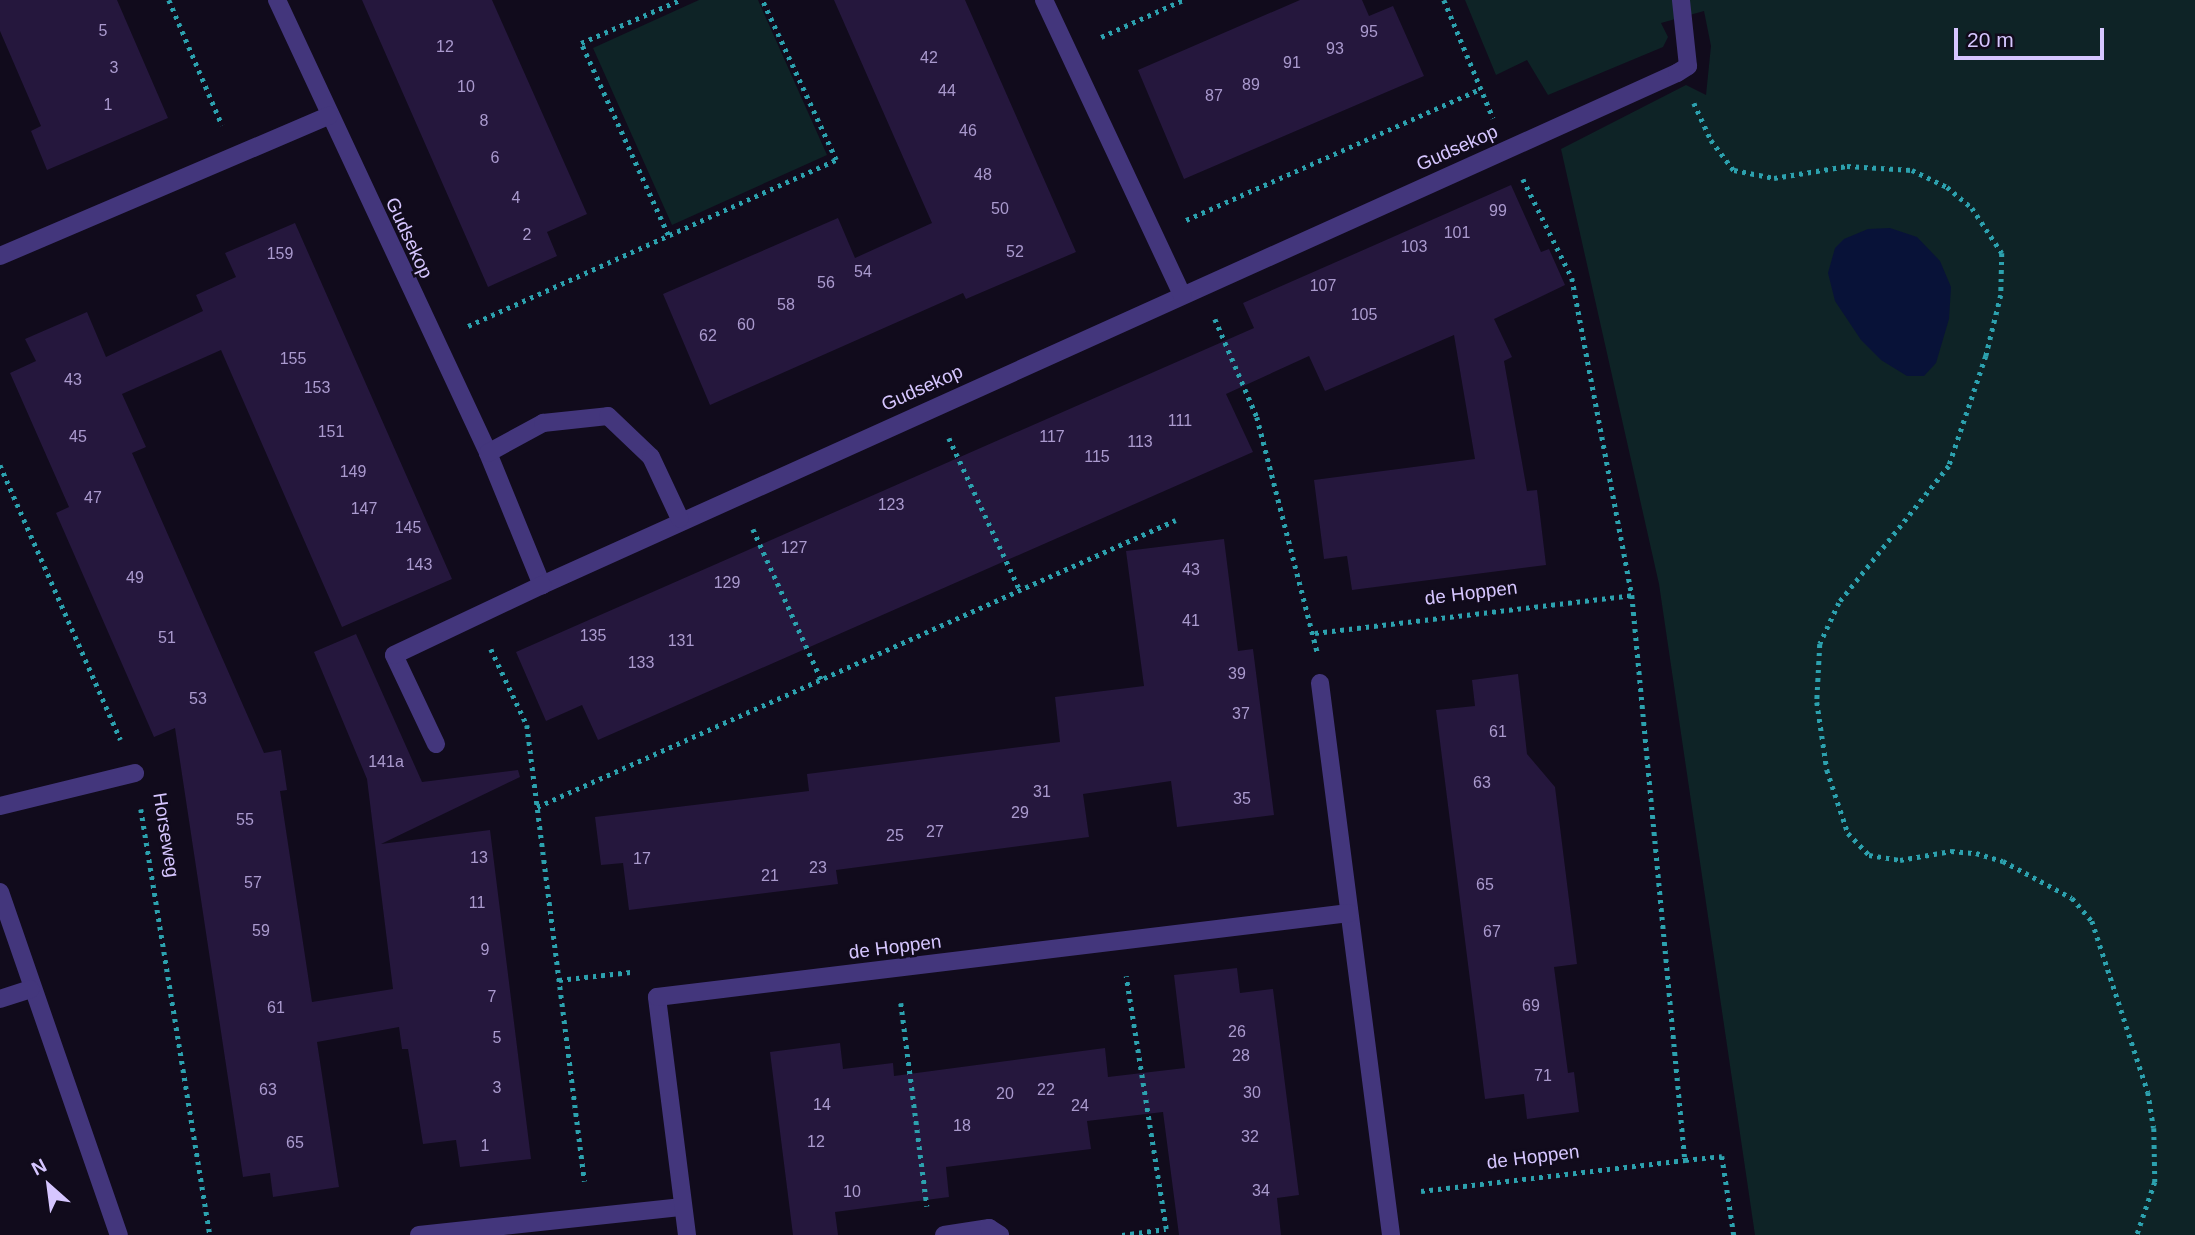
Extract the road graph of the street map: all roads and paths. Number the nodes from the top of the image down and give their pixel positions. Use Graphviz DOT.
graph roads {
  1 [pos="169,0"];
  2 [pos="276,0"];
  3 [pos="680,0"];
  4 [pos="762,0"];
  5 [pos="1044,0"];
  6 [pos="1183,0"];
  7 [pos="1444,0"];
  8 [pos="1681,0"];
  9 [pos="1068,52"];
  10 [pos="1678,73"];
  11 [pos="1480,89"];
  12 [pos="329,116"];
  13 [pos="1508,148"];
  14 [pos="235,155"];
  15 [pos="668,234"];
  16 [pos="1153,235"];
  17 [pos="0,256"];
  18 [pos="1202,286"];
  19 [pos="1182,295"];
  20 [pos="435,341"];
  21 [pos="934,406"];
  22 [pos="488,453"];
  23 [pos="0,466"];
  24 [pos="737,494"];
  25 [pos="680,519"];
  26 [pos="1175,520"];
  27 [pos="542,585"];
  28 [pos="1020,590"];
  29 [pos="1632,595"];
  30 [pos="475,617"];
  31 [pos="1315,633"];
  32 [pos="821,679"];
  33 [pos="1320,683"];
  34 [pos="436,744"];
  35 [pos="135,773"];
  36 [pos="0,806"];
  37 [pos="537,807"];
  38 [pos="0,892"];
  39 [pos="1349,913"];
  40 [pos="1121,941"];
  41 [pos="896,968"];
  42 [pos="559,980"];
  43 [pos="30,989"];
  44 [pos="657,997"];
  45 [pos="0,999"];
  46 [pos="1685,1160"];
  47 [pos="1385,1195"];
  48 [pos="683,1208"];
  49 [pos="927,1208"];
  50 [pos="589,1217"];
  51 [pos="119,1235"];
  52 [pos="210,1235"];
  53 [pos="419,1235"];
  54 [pos="687,1235"];
  55 [pos="944,1235"];
  56 [pos="1000,1235"];
  57 [pos="1122,1235"];
  58 [pos="1391,1235"];
  59 [pos="1734,1235"];
  60 [pos="2137,1235"];
  1 -- 14 [label="path"];
  2 -- 12 [label="street, Gudsekop"];
  3 -- 15 [label="path"];
  4 -- 15 [label="path"];
  5 -- 9 [label="street"];
  6 -- 9 [label="path"];
  7 -- 11 [label="path"];
  8 -- 10 [label="street"];
  9 -- 16 [label="street"];
  10 -- 13 [label="street, Gudsekop"];
  10 -- 60 [label="path"];
  11 -- 13 [label="path"];
  11 -- 16 [label="path"];
  12 -- 14 [label="street"];
  12 -- 20 [label="street, Gudsekop"];
  13 -- 18 [label="street, Gudsekop"];
  13 -- 29 [label="path"];
  14 -- 17 [label="street"];
  15 -- 20 [label="path"];
  16 -- 19 [label="street"];
  18 -- 19 [label="street, Gudsekop"];
  18 -- 31 [label="path"];
  19 -- 21 [label="street, Gudsekop"];
  20 -- 22 [label="street, Gudsekop"];
  21 -- 24 [label="street, Gudsekop"];
  21 -- 28 [label="path"];
  22 -- 25 [label="street"];
  22 -- 27 [label="street, Gudsekop"];
  23 -- 35 [label="path, Horseweg"];
  24 -- 25 [label="street, Gudsekop"];
  24 -- 32 [label="path"];
  25 -- 27 [label="street, Gudsekop"];
  26 -- 28 [label="path"];
  27 -- 30 [label="street"];
  28 -- 32 [label="path"];
  29 -- 31 [label="path, de Hoppen"];
  29 -- 46 [label="path"];
  30 -- 34 [label="street"];
  30 -- 37 [label="path"];
  31 -- 33 [label="path"];
  32 -- 37 [label="path"];
  33 -- 39 [label="street"];
  35 -- 36 [label="street"];
  35 -- 52 [label="path, Horseweg"];
  37 -- 42 [label="path"];
  38 -- 43 [label="street"];
  39 -- 40 [label="street, de Hoppen"];
  39 -- 47 [label="street"];
  40 -- 41 [label="street, de Hoppen"];
  40 -- 57 [label="path"];
  41 -- 44 [label="street, de Hoppen"];
  41 -- 49 [label="path"];
  42 -- 44 [label="path"];
  42 -- 50 [label="path"];
  43 -- 45 [label="street"];
  43 -- 51 [label="street"];
  44 -- 48 [label="street"];
  46 -- 47 [label="path, de Hoppen"];
  46 -- 59 [label="path, de Hoppen"];
  47 -- 58 [label="street"];
  48 -- 50 [label="street"];
  48 -- 54 [label="street"];
  50 -- 53 [label="street"];
  55 -- 56 [label="street"];
}
